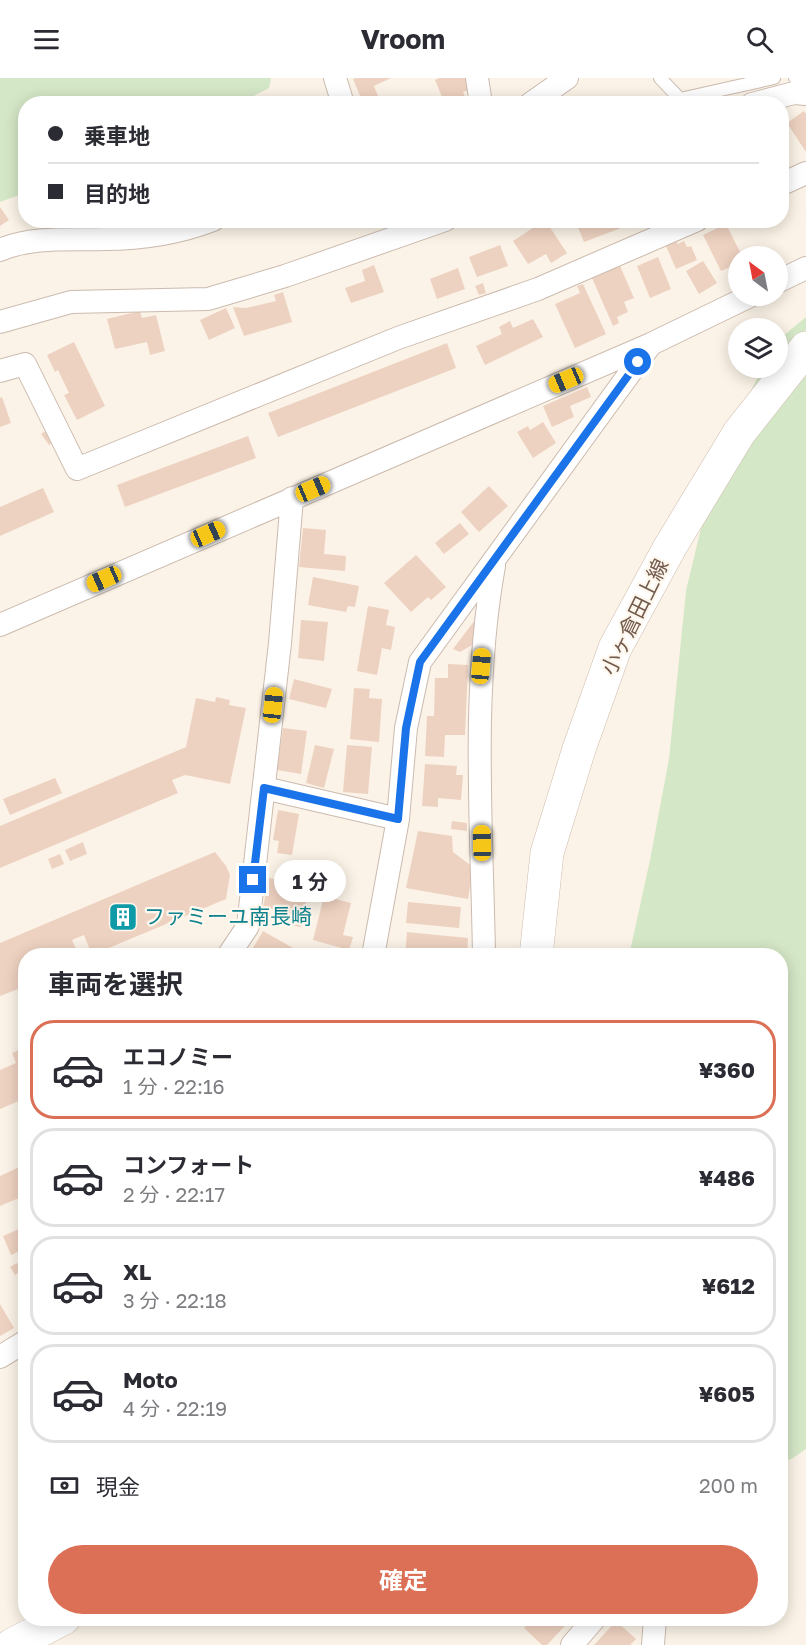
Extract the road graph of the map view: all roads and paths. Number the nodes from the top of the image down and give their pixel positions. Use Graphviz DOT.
graph roads {
  1 [pos="335,78"];
  2 [pos="477,78"];
  3 [pos="567,78"];
  4 [pos="660,78"];
  5 [pos="774,78"];
  6 [pos="795,78"];
  7 [pos="806,79"];
  8 [pos="806,94"];
  9 [pos="341,96"];
  10 [pos="480,96"];
  11 [pos="541,96"];
  12 [pos="677,96"];
  13 [pos="692,96"];
  14 [pos="783,96"];
  15 [pos="806,173"];
  16 [pos="789,181"];
  17 [pos="184,228"];
  18 [pos="422,228"];
  19 [pos="679,228"];
  20 [pos="0,250"];
  21 [pos="806,268"];
  22 [pos="788,277"];
  23 [pos="729,306"];
  24 [pos="0,322"];
  25 [pos="651,344"];
  26 [pos="806,348"];
  27 [pos="0,371"];
  28 [pos="292,498"];
  29 [pos="495,559"];
  30 [pos="0,625"];
  31 [pos="264,788"];
  32 [pos="398,819"];
  33 [pos="233,948"];
  34 [pos="374,948"];
  35 [pos="484,948"];
  36 [pos="537,948"];
  37 [pos="18,1346"];
  38 [pos="0,1357"];
  39 [pos="49,1626"];
  40 [pos="588,1626"];
  41 [pos="654,1626"];
  42 [pos="12,1645"];
  43 [pos="572,1645"];
  44 [pos="653,1645"];
  1 -- 9 [label="street"];
  2 -- 10 [label="street"];
  3 -- 11 [label="street"];
  4 -- 12 [label="lane"];
  5 -- 13 [label="lane"];
  6 -- 7 [label="lane"];
  8 -- 14 [label="street"];
  15 -- 16 [label="street"];
  17 -- 20 [label="street"];
  18 -- 24 [label="street"];
  19 -- 27 [label="street"];
  21 -- 22 [label="street"];
  23 -- 25 [label="street"];
  25 -- 28 [label="street"];
  25 -- 29 [label="street"];
  26 -- 36 [label="main road, 小ヶ倉田上線"];
  28 -- 30 [label="street"];
  28 -- 31 [label="street"];
  29 -- 32 [label="street"];
  29 -- 35 [label="street"];
  31 -- 32 [label="street"];
  31 -- 33 [label="street"];
  32 -- 34 [label="street"];
  37 -- 38 [label="street"];
  39 -- 42 [label="main road"];
  40 -- 43 [label="street"];
  41 -- 44 [label="street"];
}
